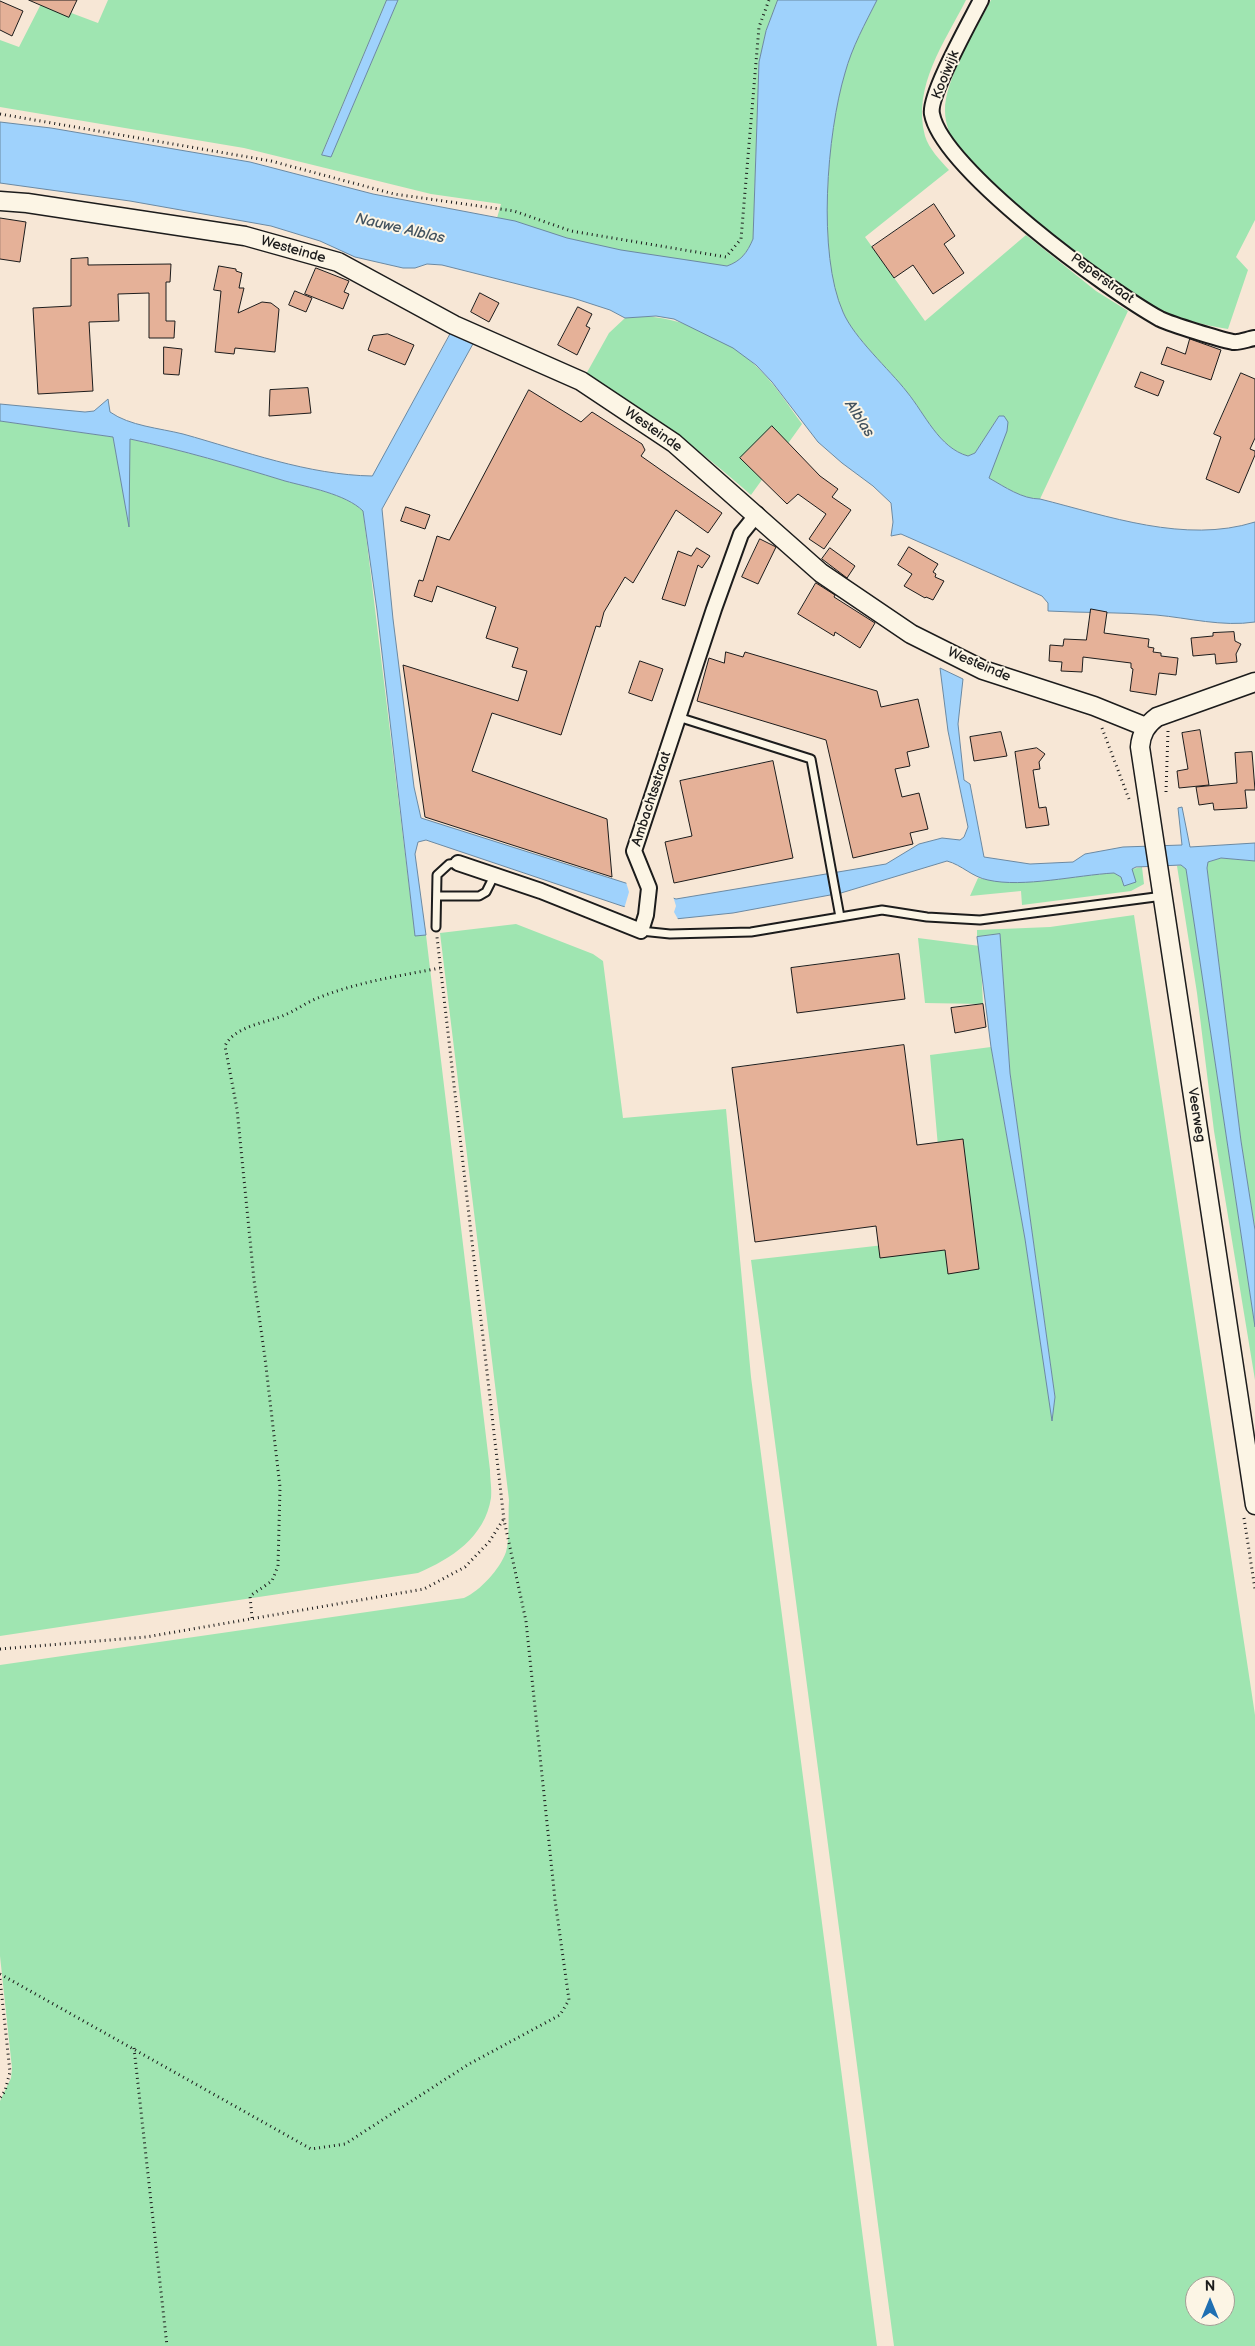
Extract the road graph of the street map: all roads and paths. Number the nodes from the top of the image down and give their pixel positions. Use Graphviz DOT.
graph roads {
  1 [pos="769,0"];
  2 [pos="981,0"];
  3 [pos="0,114"];
  4 [pos="970,173"];
  5 [pos="0,201"];
  6 [pos="1255,338"];
  7 [pos="757,514"];
  8 [pos="1255,682"];
  9 [pos="1094,706"];
  10 [pos="1169,713"];
  11 [pos="678,717"];
  12 [pos="1146,727"];
  13 [pos="1166,793"];
  14 [pos="1131,807"];
  15 [pos="458,863"];
  16 [pos="494,876"];
  17 [pos="437,896"];
  18 [pos="1163,896"];
  19 [pos="840,917"];
  20 [pos="436,927"];
  21 [pos="641,931"];
  22 [pos="440,968"];
  23 [pos="1255,1505"];
  24 [pos="504,1520"];
  25 [pos="252,1618"];
  26 [pos="0,1649"];
  27 [pos="0,1974"];
  28 [pos="0,1979"];
  29 [pos="134,2047"];
  30 [pos="0,2098"];
  31 [pos="167,2346"];
  1 -- 3 [label="path"];
  2 -- 4 [label="street, Kooiwijk"];
  4 -- 6 [label="street, Peperstraat"];
  5 -- 7 [label="street, Westeinde"];
  7 -- 9 [label="street, Westeinde"];
  7 -- 11 [label="street, Ambachtsstraat"];
  8 -- 10 [label="street"];
  9 -- 12 [label="street, Westeinde"];
  9 -- 14 [label="path"];
  10 -- 12 [label="street"];
  10 -- 13 [label="path"];
  11 -- 19 [label="lane"];
  11 -- 21 [label="street, Ambachtsstraat"];
  12 -- 18 [label="street, Veerweg"];
  15 -- 16 [label="street"];
  15 -- 17 [label="lane"];
  16 -- 17 [label="lane"];
  16 -- 21 [label="street"];
  17 -- 20 [label="lane"];
  18 -- 19 [label="lane"];
  18 -- 23 [label="street, Veerweg"];
  19 -- 21 [label="lane"];
  20 -- 22 [label="path"];
  22 -- 24 [label="path"];
  22 -- 25 [label="path"];
  24 -- 25 [label="path"];
  24 -- 29 [label="path"];
  25 -- 26 [label="path"];
  27 -- 29 [label="path"];
  28 -- 30 [label="path"];
  29 -- 31 [label="path"];
}
